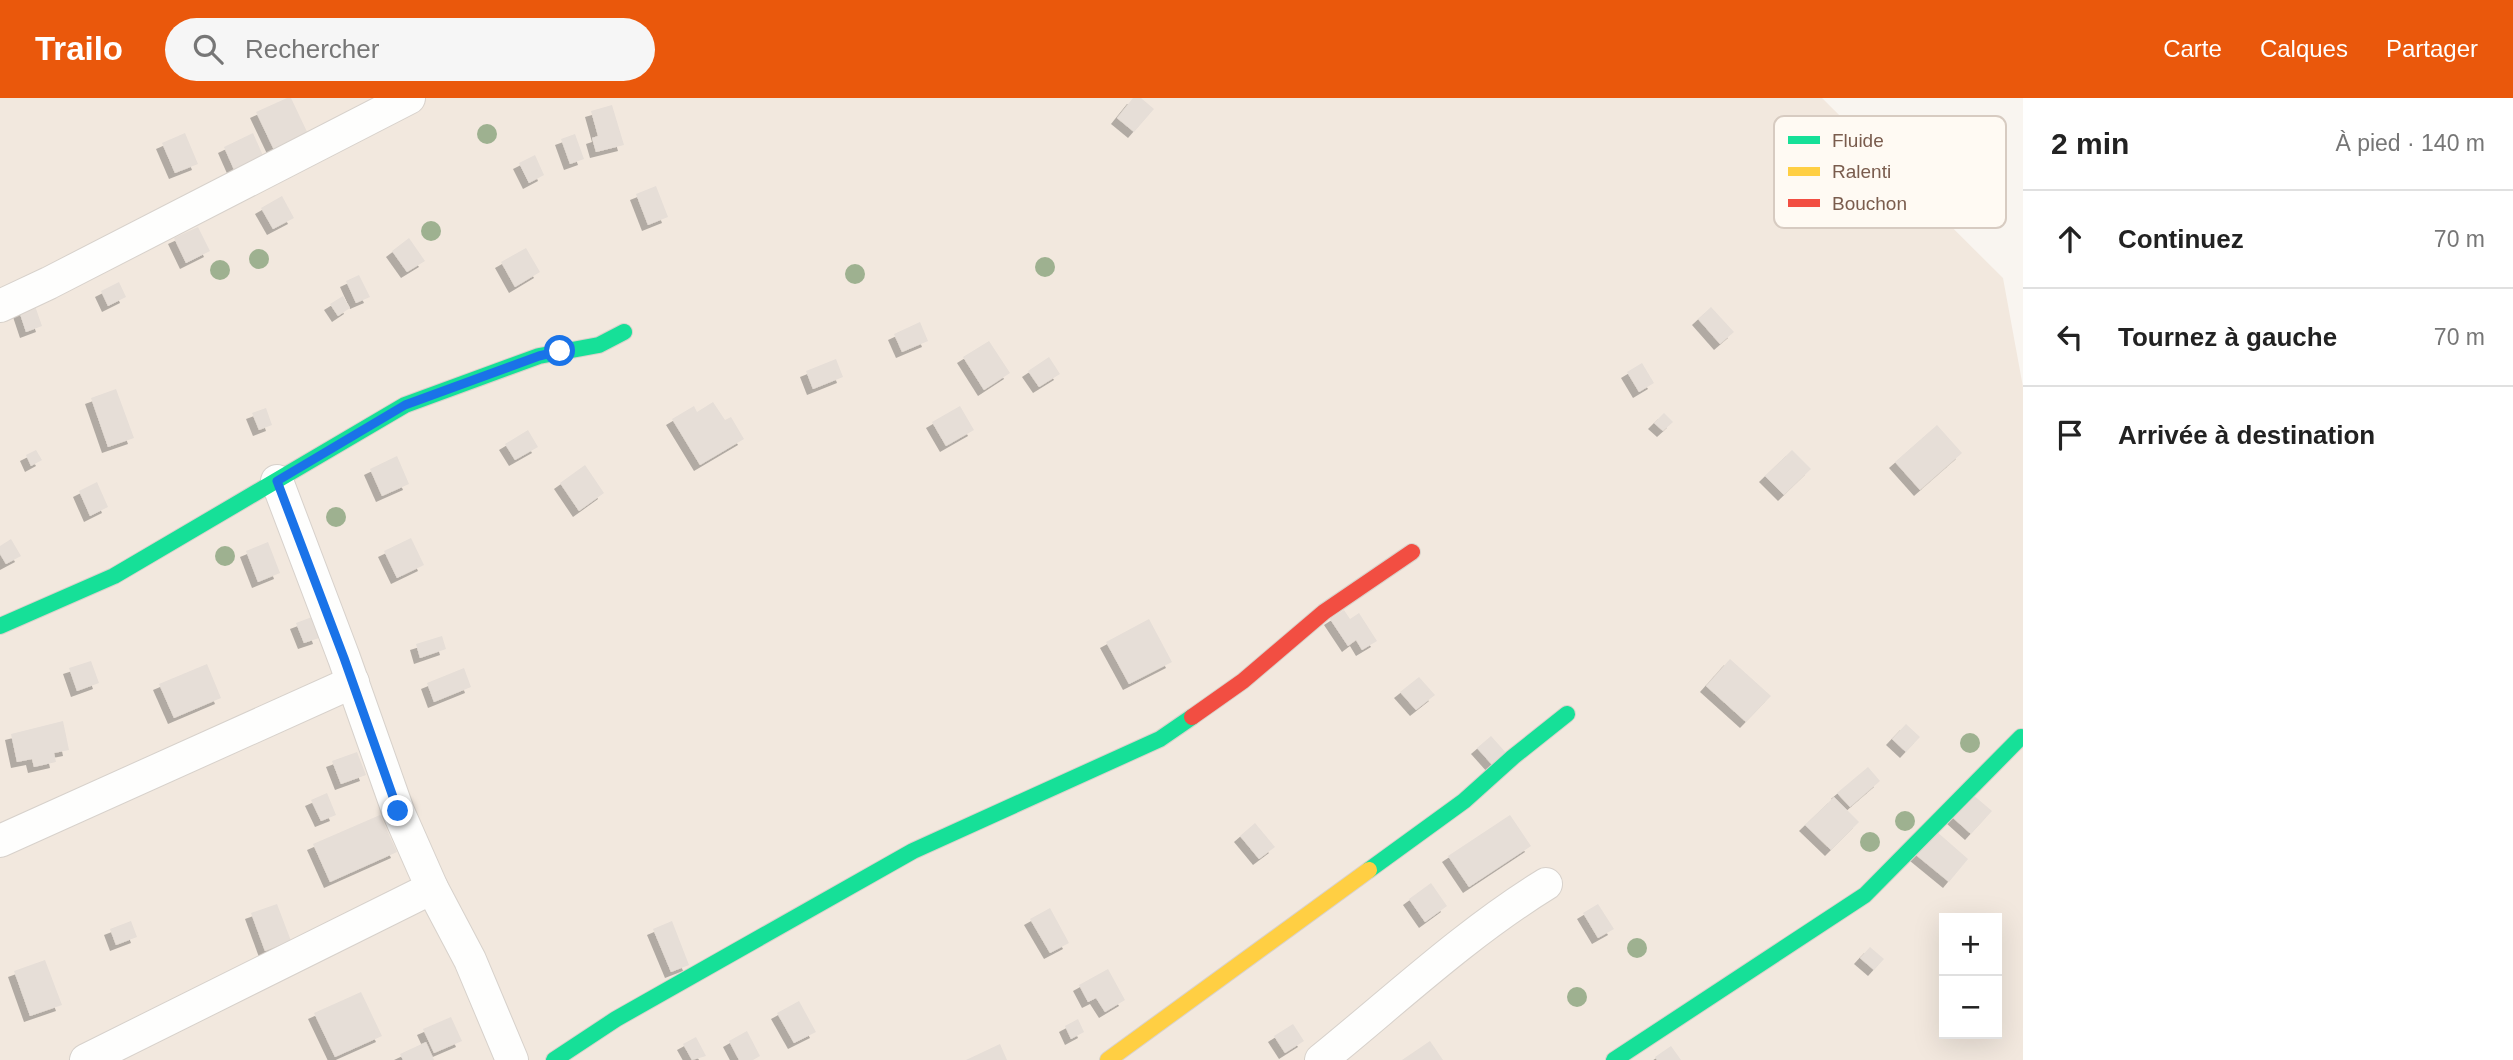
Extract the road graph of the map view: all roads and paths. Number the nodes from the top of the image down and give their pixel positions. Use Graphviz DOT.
graph roads {
  1 [pos="409,98"];
  2 [pos="0,306"];
  3 [pos="624,332"];
  4 [pos="277,481"];
  5 [pos="1412,552"];
  6 [pos="0,626"];
  7 [pos="352,682"];
  8 [pos="1567,714"];
  9 [pos="2021,737"];
  10 [pos="0,841"];
  11 [pos="1546,884"];
  12 [pos="432,888"];
  13 [pos="86,1060"];
  14 [pos="512,1060"];
  15 [pos="554,1060"];
  16 [pos="1108,1060"];
  17 [pos="1321,1060"];
  18 [pos="1614,1060"];
  1 -- 2 [label="street"];
  3 -- 4 [label="street"];
  4 -- 6 [label="street"];
  4 -- 7 [label="street"];
  5 -- 15 [label="street"];
  7 -- 10 [label="street"];
  7 -- 12 [label="street"];
  8 -- 16 [label="street"];
  9 -- 18 [label="street"];
  11 -- 17 [label="street"];
  12 -- 13 [label="street"];
  12 -- 14 [label="street"];
}
